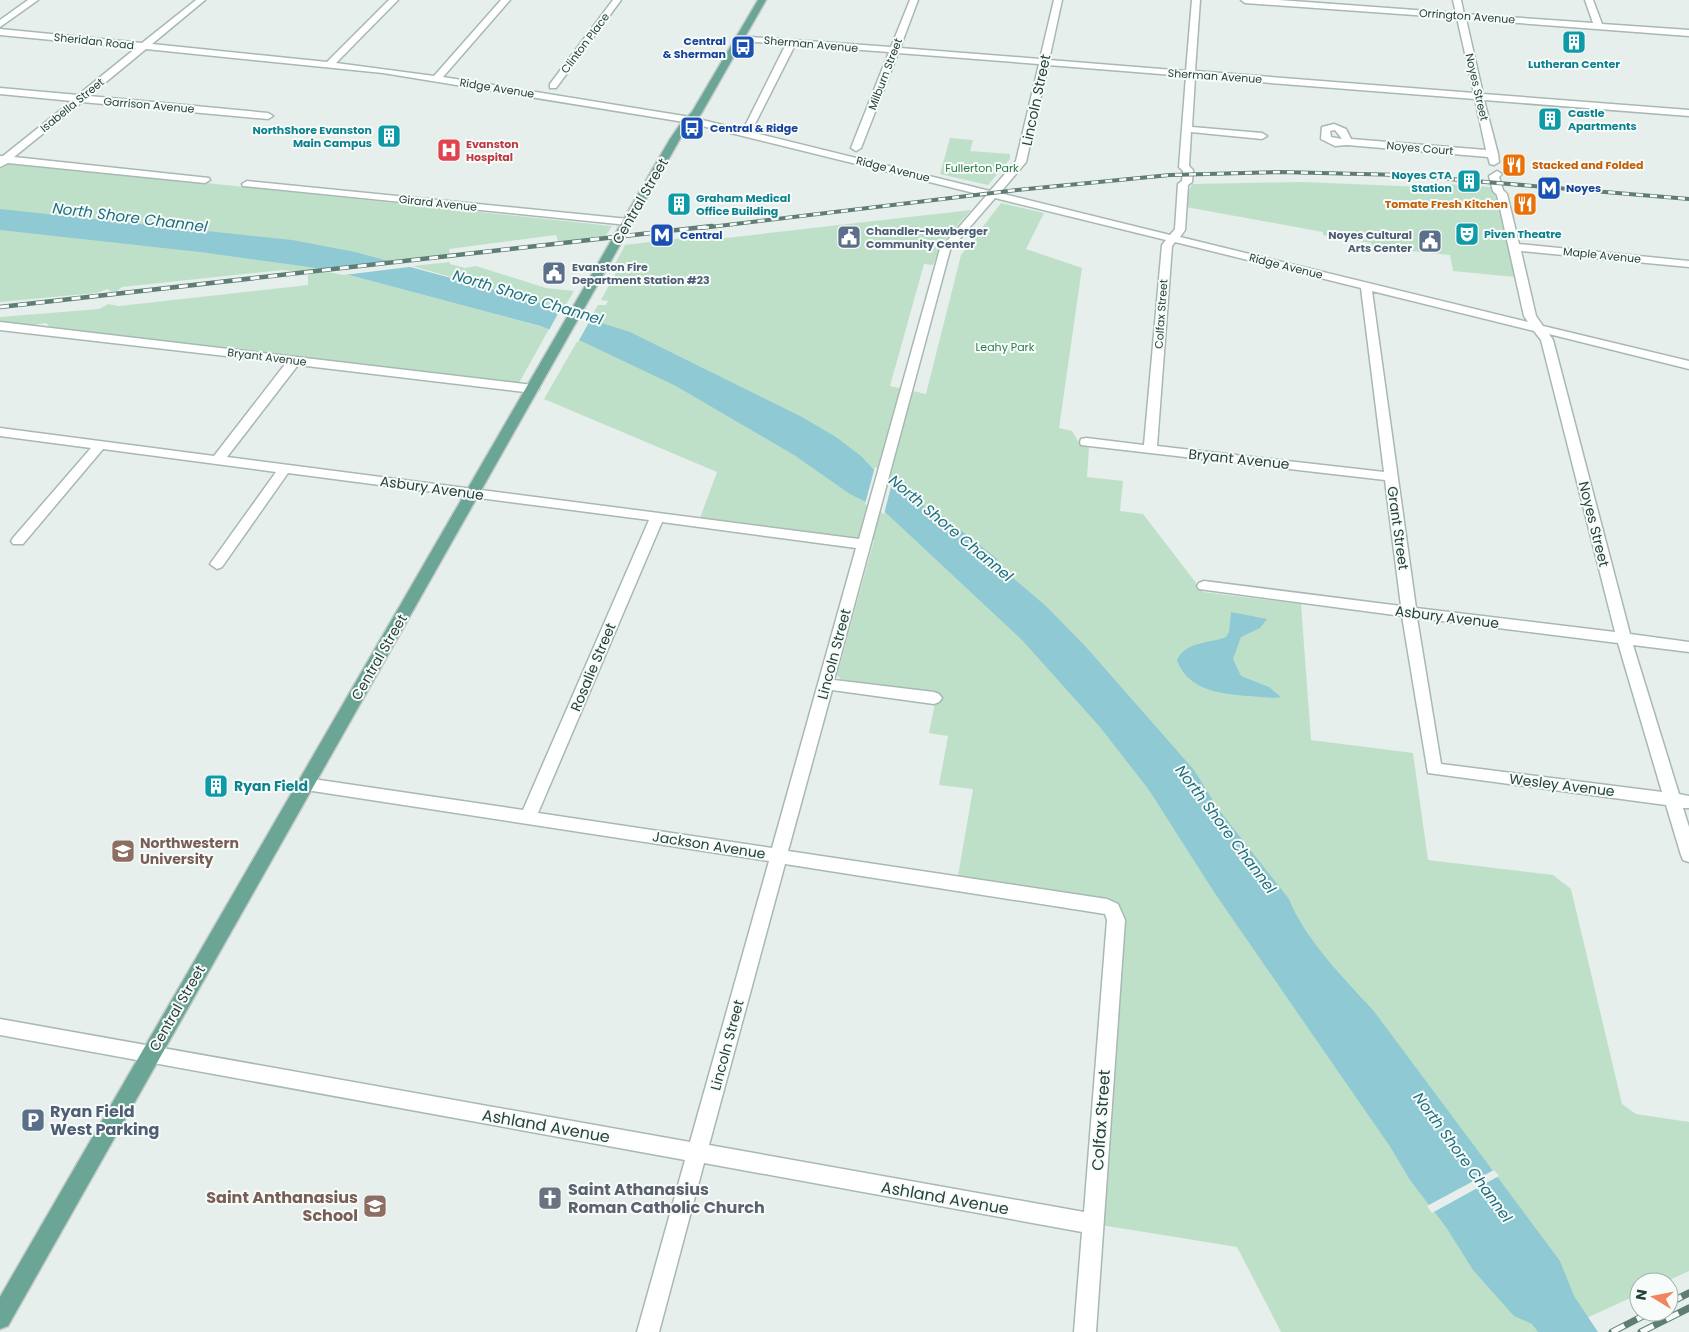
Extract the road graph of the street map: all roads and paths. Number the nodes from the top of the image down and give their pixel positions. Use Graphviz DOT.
graph roads {
  1 [pos="34,0"];
  2 [pos="201,0"];
  3 [pos="394,0"];
  4 [pos="506,0"];
  5 [pos="617,0"];
  6 [pos="762,0"];
  7 [pos="914,0"];
  8 [pos="1058,0"];
  9 [pos="1196,0"];
  10 [pos="1245,0"];
  11 [pos="1457,0"];
  12 [pos="1589,0"];
  13 [pos="1335,3"];
  14 [pos="1460,16"];
  15 [pos="0,24"];
  16 [pos="1598,26"];
  17 [pos="0,32"];
  18 [pos="1689,33"];
  19 [pos="740,38"];
  20 [pos="792,42"];
  21 [pos="144,46"];
  22 [pos="894,50"];
  23 [pos="1043,62"];
  24 [pos="330,64"];
  25 [pos="1191,74"];
  26 [pos="437,78"];
  27 [pos="552,86"];
  28 [pos="0,92"];
  29 [pos="1479,96"];
  30 [pos="79,99"];
  31 [pos="1689,113"];
  32 [pos="268,116"];
  33 [pos="690,120"];
  34 [pos="1187,129"];
  35 [pos="746,134"];
  36 [pos="1262,136"];
  37 [pos="1347,142"];
  38 [pos="856,148"];
  39 [pos="1493,154"];
  40 [pos="2,160"];
  41 [pos="205,180"];
  42 [pos="248,184"];
  43 [pos="994,194"];
  44 [pos="628,222"];
  45 [pos="1173,237"];
  46 [pos="1514,247"];
  47 [pos="1689,264"];
  48 [pos="1366,286"];
  49 [pos="0,326"];
  50 [pos="1538,328"];
  51 [pos="294,360"];
  52 [pos="1689,365"];
  53 [pos="533,389"];
  54 [pos="0,432"];
  55 [pos="1086,442"];
  56 [pos="101,444"];
  57 [pos="1150,449"];
  58 [pos="218,460"];
  59 [pos="285,468"];
  60 [pos="1392,477"];
  61 [pos="474,493"];
  62 [pos="657,517"];
  63 [pos="18,541"];
  64 [pos="864,544"];
  65 [pos="216,564"];
  66 [pos="1204,586"];
  67 [pos="1410,612"];
  68 [pos="1624,639"];
  69 [pos="1689,647"];
  70 [pos="826,684"];
  71 [pos="934,698"];
  72 [pos="1434,769"];
  73 [pos="306,784"];
  74 [pos="1672,800"];
  75 [pos="1689,802"];
  76 [pos="528,817"];
  77 [pos="1689,855"];
  78 [pos="778,856"];
  79 [pos="1112,909"];
  80 [pos="0,1027"];
  81 [pos="150,1054"];
  82 [pos="697,1153"];
  83 [pos="1093,1224"];
  84 [pos="0,1318"];
  85 [pos="648,1332"];
  86 [pos="1085,1332"];
  1 -- 15 [label="street"];
  2 -- 21 [label="street, Sheridan Road"];
  3 -- 24 [label="street"];
  4 -- 26 [label="street"];
  5 -- 27 [label="street, Clinton Place"];
  6 -- 19 [label="main road, Central Street"];
  7 -- 22 [label="street, Milburn Street"];
  8 -- 23 [label="street, Lincoln Street"];
  9 -- 25 [label="street, Colfax Street"];
  10 -- 13 [label="street, Orrington Avenue"];
  11 -- 14 [label="street, Noyes Street"];
  12 -- 16 [label="street"];
  13 -- 14 [label="street, Orrington Avenue"];
  14 -- 16 [label="street, Orrington Avenue"];
  14 -- 29 [label="street, Noyes Street"];
  16 -- 18 [label="street, Orrington Avenue"];
  17 -- 21 [label="street, Sheridan Road"];
  19 -- 20 [label="street, Sherman Avenue"];
  19 -- 33 [label="main road, Central Street"];
  20 -- 22 [label="street, Sherman Avenue"];
  20 -- 35 [label="street"];
  21 -- 24 [label="street, Ridge Avenue"];
  21 -- 30 [label="street, Isabella Street"];
  22 -- 23 [label="street, Sherman Avenue"];
  22 -- 38 [label="street, Milburn Street"];
  23 -- 25 [label="street, Sherman Avenue"];
  23 -- 43 [label="street, Lincoln Street"];
  24 -- 26 [label="street, Ridge Avenue"];
  25 -- 29 [label="street, Sherman Avenue"];
  25 -- 34 [label="street, Colfax Street"];
  26 -- 33 [label="street, Ridge Avenue"];
  28 -- 30 [label="street, Garrison Avenue"];
  29 -- 31 [label="street, Sherman Avenue"];
  29 -- 39 [label="street, Noyes Street"];
  30 -- 32 [label="street, Garrison Avenue"];
  30 -- 40 [label="street, Isabella Street"];
  33 -- 35 [label="street, Ridge Avenue"];
  33 -- 44 [label="main road, Central Street"];
  34 -- 36 [label="street"];
  34 -- 45 [label="street, Colfax Street"];
  35 -- 43 [label="street, Ridge Avenue"];
  37 -- 39 [label="street, Noyes Court"];
  39 -- 46 [label="street, Noyes Street"];
  40 -- 41 [label="street"];
  42 -- 44 [label="street, Girard Avenue"];
  43 -- 45 [label="street, Ridge Avenue"];
  43 -- 64 [label="street, Lincoln Street"];
  44 -- 53 [label="main road, Central Street"];
  45 -- 48 [label="street, Ridge Avenue"];
  45 -- 57 [label="street, Colfax Street"];
  46 -- 47 [label="street, Maple Avenue"];
  46 -- 50 [label="street, Noyes Street"];
  48 -- 50 [label="street, Ridge Avenue"];
  48 -- 60 [label="street, Grant Street"];
  49 -- 51 [label="street, Bryant Avenue"];
  50 -- 52 [label="street, Ridge Avenue"];
  50 -- 68 [label="street, Noyes Street"];
  51 -- 53 [label="street, Bryant Avenue"];
  51 -- 58 [label="street"];
  53 -- 61 [label="main road, Central Street"];
  54 -- 56 [label="street, Asbury Avenue"];
  55 -- 57 [label="street, Bryant Avenue"];
  56 -- 58 [label="street, Asbury Avenue"];
  56 -- 63 [label="street"];
  57 -- 60 [label="street, Bryant Avenue"];
  58 -- 59 [label="street, Asbury Avenue"];
  59 -- 61 [label="street, Asbury Avenue"];
  59 -- 65 [label="street"];
  60 -- 67 [label="street, Grant Street"];
  61 -- 62 [label="street, Asbury Avenue"];
  61 -- 73 [label="main road, Central Street"];
  62 -- 64 [label="street, Asbury Avenue"];
  62 -- 76 [label="street, Rosalie Street"];
  64 -- 70 [label="street, Lincoln Street"];
  66 -- 67 [label="street, Asbury Avenue"];
  67 -- 68 [label="street, Asbury Avenue"];
  67 -- 72 [label="street, Grant Street"];
  68 -- 69 [label="street, Asbury Avenue"];
  68 -- 74 [label="street, Noyes Street"];
  70 -- 71 [label="street"];
  70 -- 78 [label="street, Lincoln Street"];
  72 -- 74 [label="street, Wesley Avenue"];
  73 -- 76 [label="street, Jackson Avenue"];
  73 -- 81 [label="main road, Central Street"];
  74 -- 75 [label="street, Wesley Avenue"];
  74 -- 77 [label="street, Noyes Street"];
  76 -- 78 [label="street, Jackson Avenue"];
  78 -- 79 [label="street, Jackson Avenue"];
  78 -- 82 [label="street, Lincoln Street"];
  79 -- 83 [label="street, Colfax Street"];
  80 -- 81 [label="street, Ashland Avenue"];
  81 -- 82 [label="street, Ashland Avenue"];
  81 -- 84 [label="main road, Central Street"];
  82 -- 83 [label="street, Ashland Avenue"];
  82 -- 85 [label="street, Lincoln Street"];
  83 -- 86 [label="street, Colfax Street"];
}
